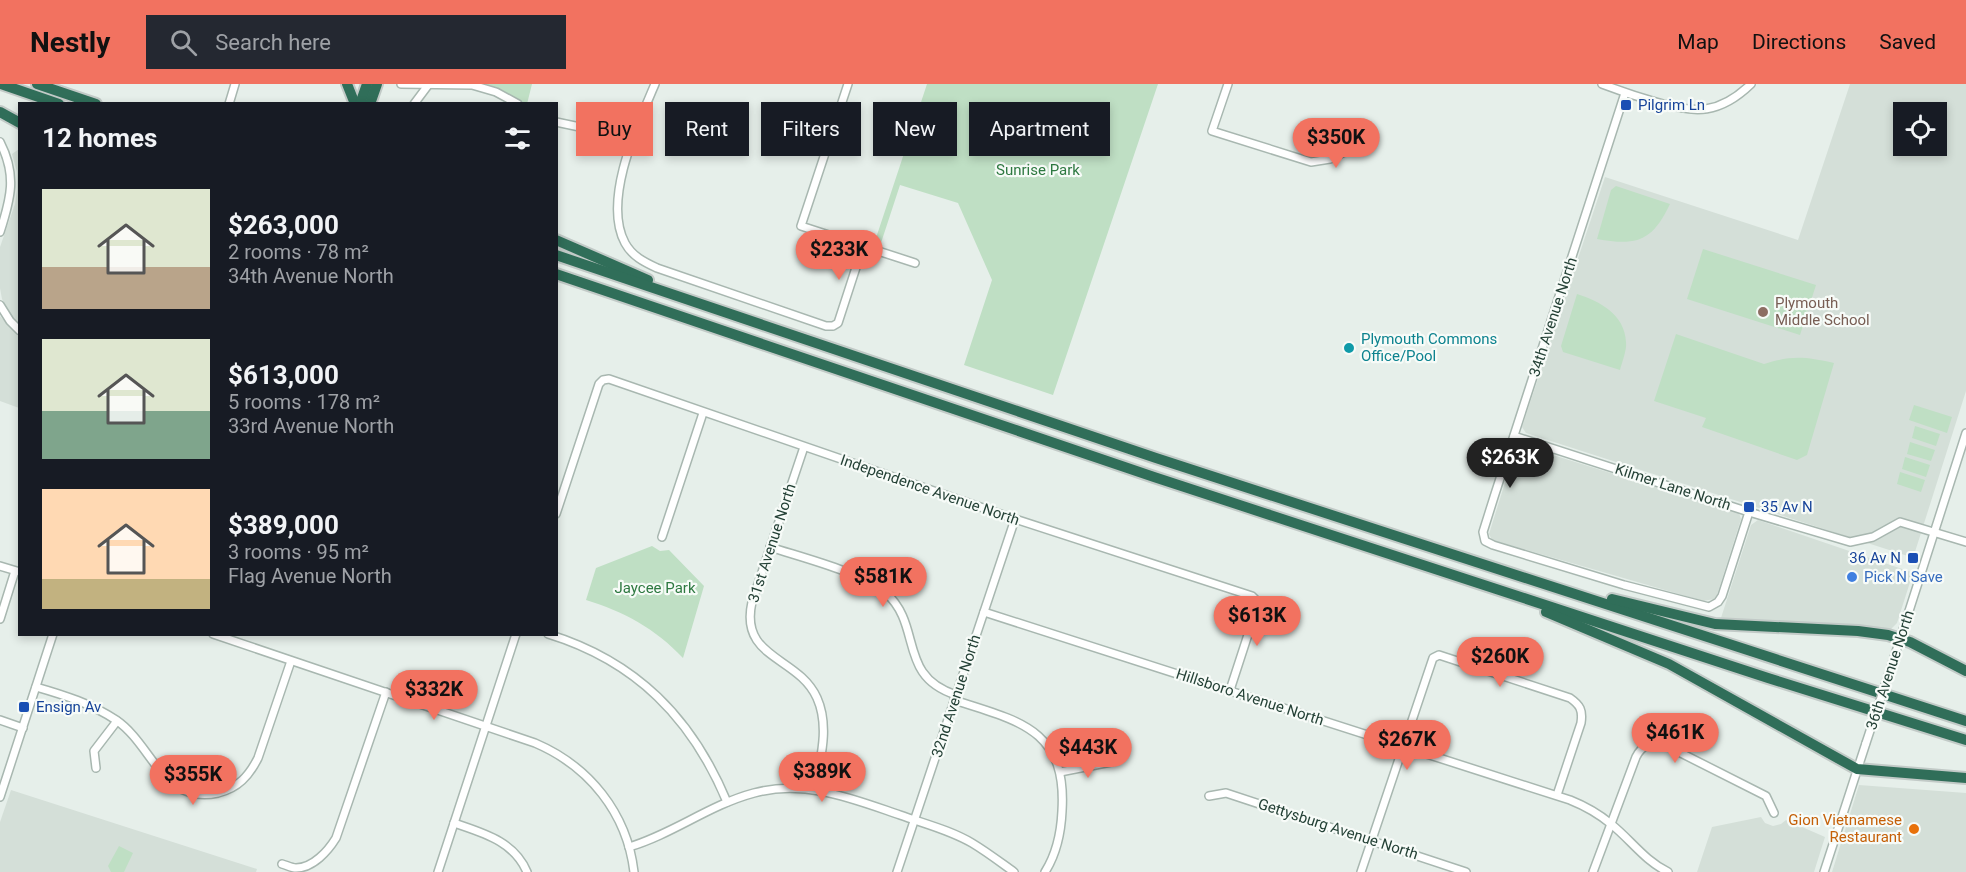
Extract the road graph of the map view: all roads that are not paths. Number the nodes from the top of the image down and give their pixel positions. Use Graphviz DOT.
graph roads {
  1 [pos="1,84"];
  2 [pos="37,84"];
  3 [pos="236,84"];
  4 [pos="347,84"];
  5 [pos="367,84"];
  6 [pos="377,84"];
  7 [pos="401,84"];
  8 [pos="655,84"];
  9 [pos="848,84"];
  10 [pos="1228,84"];
  11 [pos="1602,84"];
  12 [pos="1751,84"];
  13 [pos="428,85"];
  14 [pos="1625,93"];
  15 [pos="53,102"];
  16 [pos="90,102"];
  17 [pos="230,102"];
  18 [pos="354,102"];
  19 [pos="361,102"];
  20 [pos="371,102"];
  21 [pos="415,102"];
  22 [pos="514,102"];
  23 [pos="647,102"];
  24 [pos="0,112"];
  25 [pos="18,122"];
  26 [pos="558,122"];
  27 [pos="576,126"];
  28 [pos="0,142"];
  29 [pos="1339,153"];
  30 [pos="628,156"];
  31 [pos="0,232"];
  32 [pos="558,241"];
  33 [pos="863,246"];
  34 [pos="558,256"];
  35 [pos="915,263"];
  36 [pos="558,276"];
  37 [pos="671,294"];
  38 [pos="0,305"];
  39 [pos="18,329"];
  40 [pos="703,413"];
  41 [pos="1966,433"];
  42 [pos="1514,436"];
  43 [pos="804,447"];
  44 [pos="558,508"];
  45 [pos="1749,512"];
  46 [pos="1015,519"];
  47 [pos="1935,532"];
  48 [pos="662,537"];
  49 [pos="1966,542"];
  50 [pos="770,547"];
  51 [pos="0,566"];
  52 [pos="17,572"];
  53 [pos="1531,579"];
  54 [pos="1478,582"];
  55 [pos="984,612"];
  56 [pos="0,619"];
  57 [pos="52,636"];
  58 [pos="219,636"];
  59 [pos="515,636"];
  60 [pos="553,636"];
  61 [pos="1900,638"];
  62 [pos="291,661"];
  63 [pos="1966,671"];
  64 [pos="36,687"];
  65 [pos="1230,690"];
  66 [pos="386,692"];
  67 [pos="955,697"];
  68 [pos="0,720"];
  69 [pos="117,721"];
  70 [pos="1966,721"];
  71 [pos="486,726"];
  72 [pos="23,728"];
  73 [pos="1966,740"];
  74 [pos="1402,747"];
  75 [pos="1111,762"];
  76 [pos="96,768"];
  77 [pos="1857,769"];
  78 [pos="1060,772"];
  79 [pos="1966,778"];
  80 [pos="816,789"];
  81 [pos="1209,795"];
  82 [pos="1557,795"];
  83 [pos="0,797"];
  84 [pos="727,802"];
  85 [pos="1774,813"];
  86 [pos="914,820"];
  87 [pos="454,823"];
  88 [pos="1611,824"];
  89 [pos="1372,840"];
  90 [pos="629,847"];
  91 [pos="282,864"];
  92 [pos="438,872"];
  93 [pos="527,872"];
  94 [pos="634,872"];
  95 [pos="897,872"];
  96 [pos="1014,872"];
  97 [pos="1046,872"];
  98 [pos="1361,872"];
  99 [pos="1466,872"];
  100 [pos="1593,872"];
  101 [pos="1668,872"];
  102 [pos="1824,872"];
  1 -- 15 [label="highway"];
  2 -- 16 [label="highway"];
  3 -- 17 [label="street"];
  4 -- 18 [label="highway"];
  5 -- 19 [label="highway"];
  6 -- 20 [label="highway"];
  7 -- 13 [label="street"];
  8 -- 23 [label="street"];
  9 -- 33 [label="street"];
  10 -- 29 [label="street"];
  11 -- 14 [label="street"];
  12 -- 14 [label="street"];
  13 -- 21 [label="street"];
  13 -- 22 [label="street"];
  14 -- 42 [label="street, 34th Avenue North"];
  24 -- 25 [label="highway"];
  26 -- 27 [label="street"];
  28 -- 31 [label="street"];
  30 -- 33 [label="street"];
  32 -- 37 [label="highway"];
  33 -- 35 [label="street"];
  34 -- 37 [label="highway"];
  36 -- 54 [label="highway"];
  37 -- 53 [label="highway"];
  38 -- 39 [label="street"];
  40 -- 43 [label="street, Independence Avenue North"];
  40 -- 44 [label="street, Independence Avenue North"];
  40 -- 48 [label="street"];
  41 -- 47 [label="street, 36th Avenue North"];
  42 -- 45 [label="street, Kilmer Lane North"];
  42 -- 45 [label="street, 34th Avenue North"];
  43 -- 46 [label="street, Independence Avenue North"];
  43 -- 50 [label="street, 31st Avenue North"];
  45 -- 47 [label="street, Kilmer Lane North"];
  46 -- 55 [label="street, 32nd Avenue North"];
  46 -- 65 [label="street, Independence Avenue North"];
  47 -- 49 [label="street, Kilmer Lane North"];
  47 -- 61 [label="street, 36th Avenue North"];
  50 -- 67 [label="street"];
  50 -- 80 [label="street, 31st Avenue North"];
  51 -- 52 [label="street"];
  52 -- 56 [label="street"];
  53 -- 61 [label="highway"];
  53 -- 70 [label="highway"];
  54 -- 73 [label="highway"];
  54 -- 77 [label="highway"];
  55 -- 65 [label="street, Hillsboro Avenue North"];
  55 -- 67 [label="street, 32nd Avenue North"];
  57 -- 64 [label="street"];
  58 -- 62 [label="street"];
  59 -- 71 [label="street"];
  60 -- 84 [label="street"];
  61 -- 63 [label="highway"];
  61 -- 77 [label="street, 36th Avenue North, bridge"];
  62 -- 66 [label="street"];
  62 -- 69 [label="street"];
  64 -- 69 [label="street"];
  64 -- 72 [label="street"];
  65 -- 74 [label="street, Hillsboro Avenue North"];
  66 -- 71 [label="street"];
  66 -- 91 [label="street"];
  67 -- 78 [label="street"];
  67 -- 86 [label="street, 32nd Avenue North"];
  68 -- 72 [label="street"];
  69 -- 76 [label="street"];
  71 -- 87 [label="street"];
  71 -- 90 [label="street"];
  72 -- 83 [label="street"];
  74 -- 82 [label="street, Hillsboro Avenue North"];
  74 -- 82 [label="street"];
  74 -- 89 [label="street"];
  75 -- 78 [label="street"];
  77 -- 79 [label="highway"];
  77 -- 102 [label="street, 36th Avenue North"];
  78 -- 97 [label="street"];
  80 -- 84 [label="street"];
  80 -- 86 [label="street"];
  81 -- 89 [label="street, Gettysburg Avenue North"];
  82 -- 88 [label="street, Hillsboro Avenue North"];
  84 -- 90 [label="street"];
  85 -- 88 [label="street"];
  86 -- 95 [label="street, 32nd Avenue North"];
  86 -- 96 [label="street"];
  87 -- 92 [label="street"];
  87 -- 93 [label="street"];
  88 -- 100 [label="street"];
  88 -- 101 [label="street, Hillsboro Avenue North"];
  89 -- 98 [label="street"];
  89 -- 99 [label="street, Gettysburg Avenue North"];
  90 -- 94 [label="street"];
}
